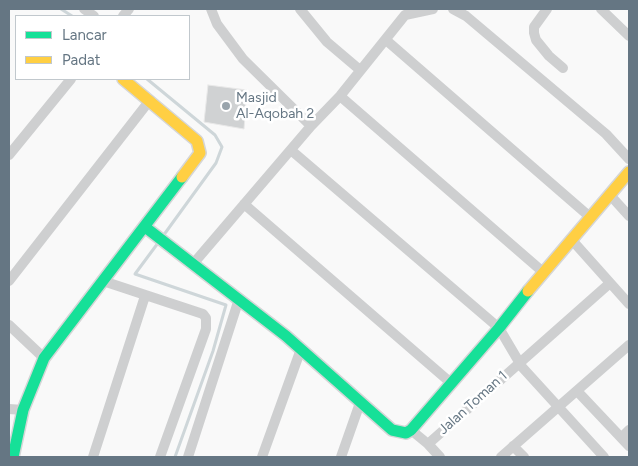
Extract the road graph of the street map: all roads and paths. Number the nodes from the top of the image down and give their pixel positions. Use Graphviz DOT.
graph roads {
  1 [pos="211,9"];
  2 [pos="300,9"];
  3 [pos="433,9"];
  4 [pos="453,9"];
  5 [pos="547,9"];
  6 [pos="601,9"];
  7 [pos="402,12"];
  8 [pos="629,36"];
  9 [pos="386,40"];
  10 [pos="563,68"];
  11 [pos="360,70"];
  12 [pos="70,80"];
  13 [pos="124,80"];
  14 [pos="340,96"];
  15 [pos="150,100"];
  16 [pos="311,126"];
  17 [pos="292,151"];
  18 [pos="9,155"];
  19 [pos="629,159"];
  20 [pos="629,172"];
  21 [pos="610,195"];
  22 [pos="244,204"];
  23 [pos="629,216"];
  24 [pos="590,218"];
  25 [pos="149,230"];
  26 [pos="572,239"];
  27 [pos="194,264"];
  28 [pos="543,272"];
  29 [pos="9,281"];
  30 [pos="104,281"];
  31 [pos="610,283"];
  32 [pos="145,296"];
  33 [pos="239,299"];
  34 [pos="629,304"];
  35 [pos="9,325"];
  36 [pos="499,328"];
  37 [pos="629,345"];
  38 [pos="301,349"];
  39 [pos="44,358"];
  40 [pos="518,362"];
  41 [pos="452,383"];
  42 [pos="578,392"];
  43 [pos="360,403"];
  44 [pos="559,408"];
  45 [pos="9,409"];
  46 [pos="23,410"];
  47 [pos="411,430"];
  48 [pos="626,434"];
  49 [pos="428,444"];
  50 [pos="514,446"];
  51 [pos="629,446"];
  52 [pos="13,457"];
  53 [pos="92,457"];
  54 [pos="160,457"];
  55 [pos="188,457"];
  56 [pos="262,457"];
  57 [pos="341,457"];
  58 [pos="440,457"];
  59 [pos="501,457"];
  60 [pos="524,457"];
  61 [pos="604,457"];
  1 -- 16 [label="street"];
  2 -- 11 [label="street"];
  3 -- 7 [label="street"];
  4 -- 19 [label="street"];
  5 -- 10 [label="street"];
  6 -- 8 [label="street"];
  7 -- 9 [label="street"];
  9 -- 11 [label="street"];
  9 -- 24 [label="street"];
  11 -- 14 [label="street"];
  12 -- 18 [label="street"];
  13 -- 15 [label="street"];
  14 -- 16 [label="street"];
  14 -- 28 [label="street"];
  15 -- 25 [label="street"];
  15 -- 29 [label="street"];
  16 -- 17 [label="street"];
  17 -- 22 [label="street"];
  17 -- 36 [label="street"];
  20 -- 21 [label="street"];
  21 -- 23 [label="street"];
  21 -- 24 [label="street"];
  22 -- 27 [label="street"];
  22 -- 41 [label="street"];
  24 -- 26 [label="street"];
  25 -- 27 [label="street"];
  25 -- 30 [label="street"];
  26 -- 28 [label="street"];
  26 -- 31 [label="street"];
  27 -- 33 [label="street"];
  28 -- 36 [label="street"];
  30 -- 32 [label="street"];
  30 -- 39 [label="street"];
  31 -- 34 [label="street"];
  31 -- 40 [label="street, Jalan Toman 1"];
  32 -- 53 [label="street"];
  32 -- 54 [label="street"];
  33 -- 38 [label="street"];
  33 -- 55 [label="street"];
  35 -- 39 [label="street"];
  36 -- 40 [label="street"];
  36 -- 41 [label="street"];
  37 -- 42 [label="street"];
  38 -- 43 [label="street"];
  38 -- 56 [label="street"];
  39 -- 46 [label="street"];
  40 -- 44 [label="street"];
  40 -- 49 [label="street, Jalan Toman 1"];
  41 -- 47 [label="street"];
  42 -- 44 [label="street"];
  42 -- 48 [label="street"];
  43 -- 47 [label="street"];
  43 -- 57 [label="street"];
  44 -- 50 [label="street"];
  44 -- 61 [label="street"];
  45 -- 46 [label="street"];
  46 -- 52 [label="street"];
  47 -- 49 [label="street"];
  48 -- 51 [label="street"];
  49 -- 58 [label="street"];
  50 -- 59 [label="street"];
  50 -- 60 [label="street"];
}
